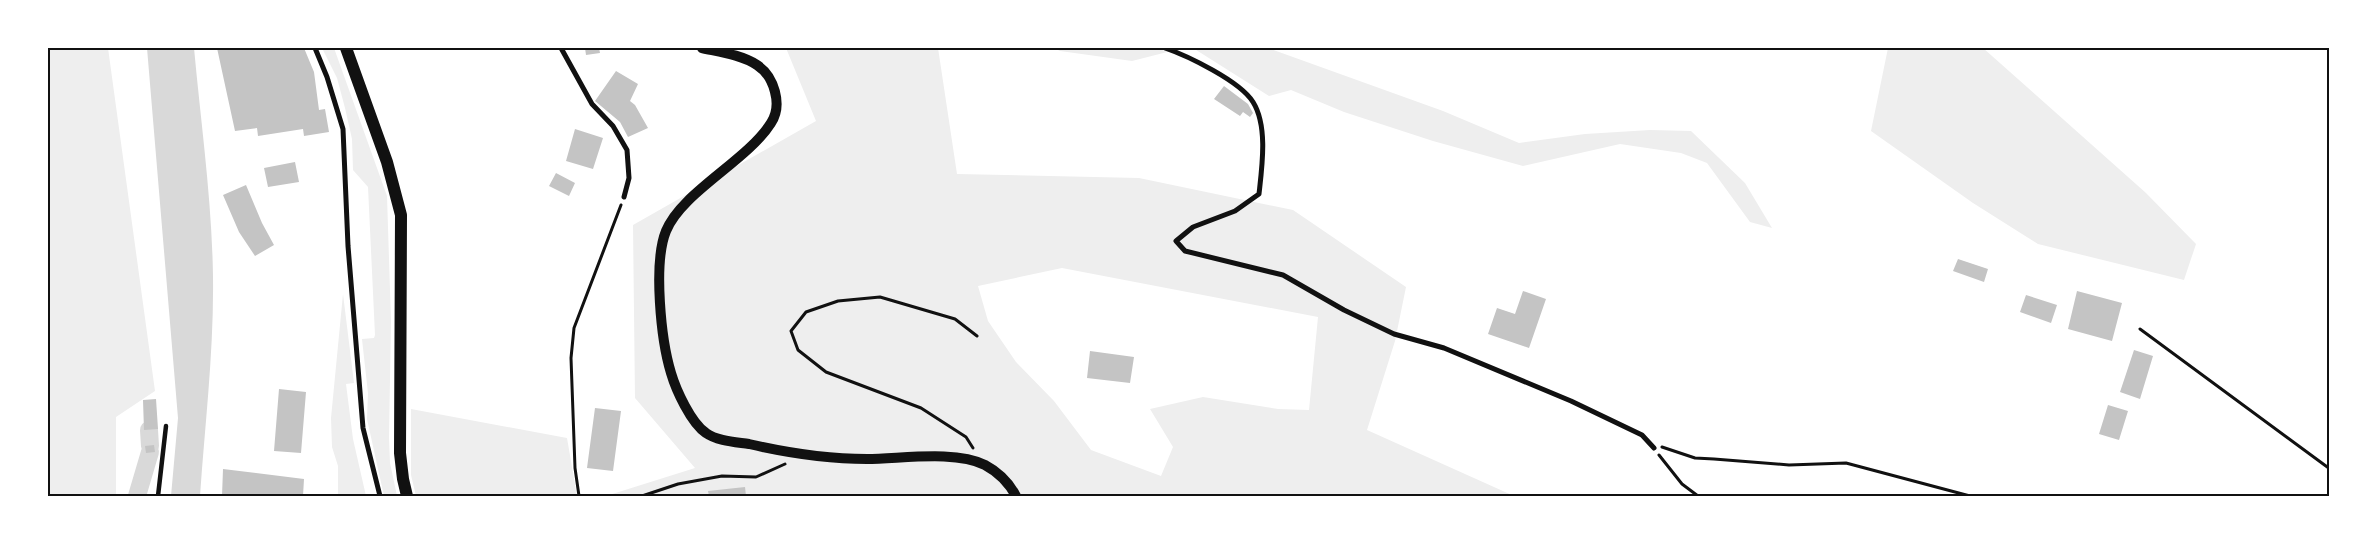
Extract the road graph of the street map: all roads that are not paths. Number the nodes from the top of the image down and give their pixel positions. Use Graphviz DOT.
graph roads {
  1 [pos="315,48"];
  2 [pos="346,48"];
  3 [pos="561,48"];
  4 [pos="702,48"];
  5 [pos="1165,48"];
  6 [pos="624,197"];
  7 [pos="166,426"];
  8 [pos="1654,448"];
  9 [pos="158,496"];
  10 [pos="380,496"];
  11 [pos="407,496"];
  12 [pos="1016,496"];
  1 -- 10 [label="street"];
  2 -- 11 [label="main road"];
  3 -- 6 [label="street"];
  4 -- 12 [label="main road"];
  5 -- 8 [label="street"];
  7 -- 9 [label="street"];
}
